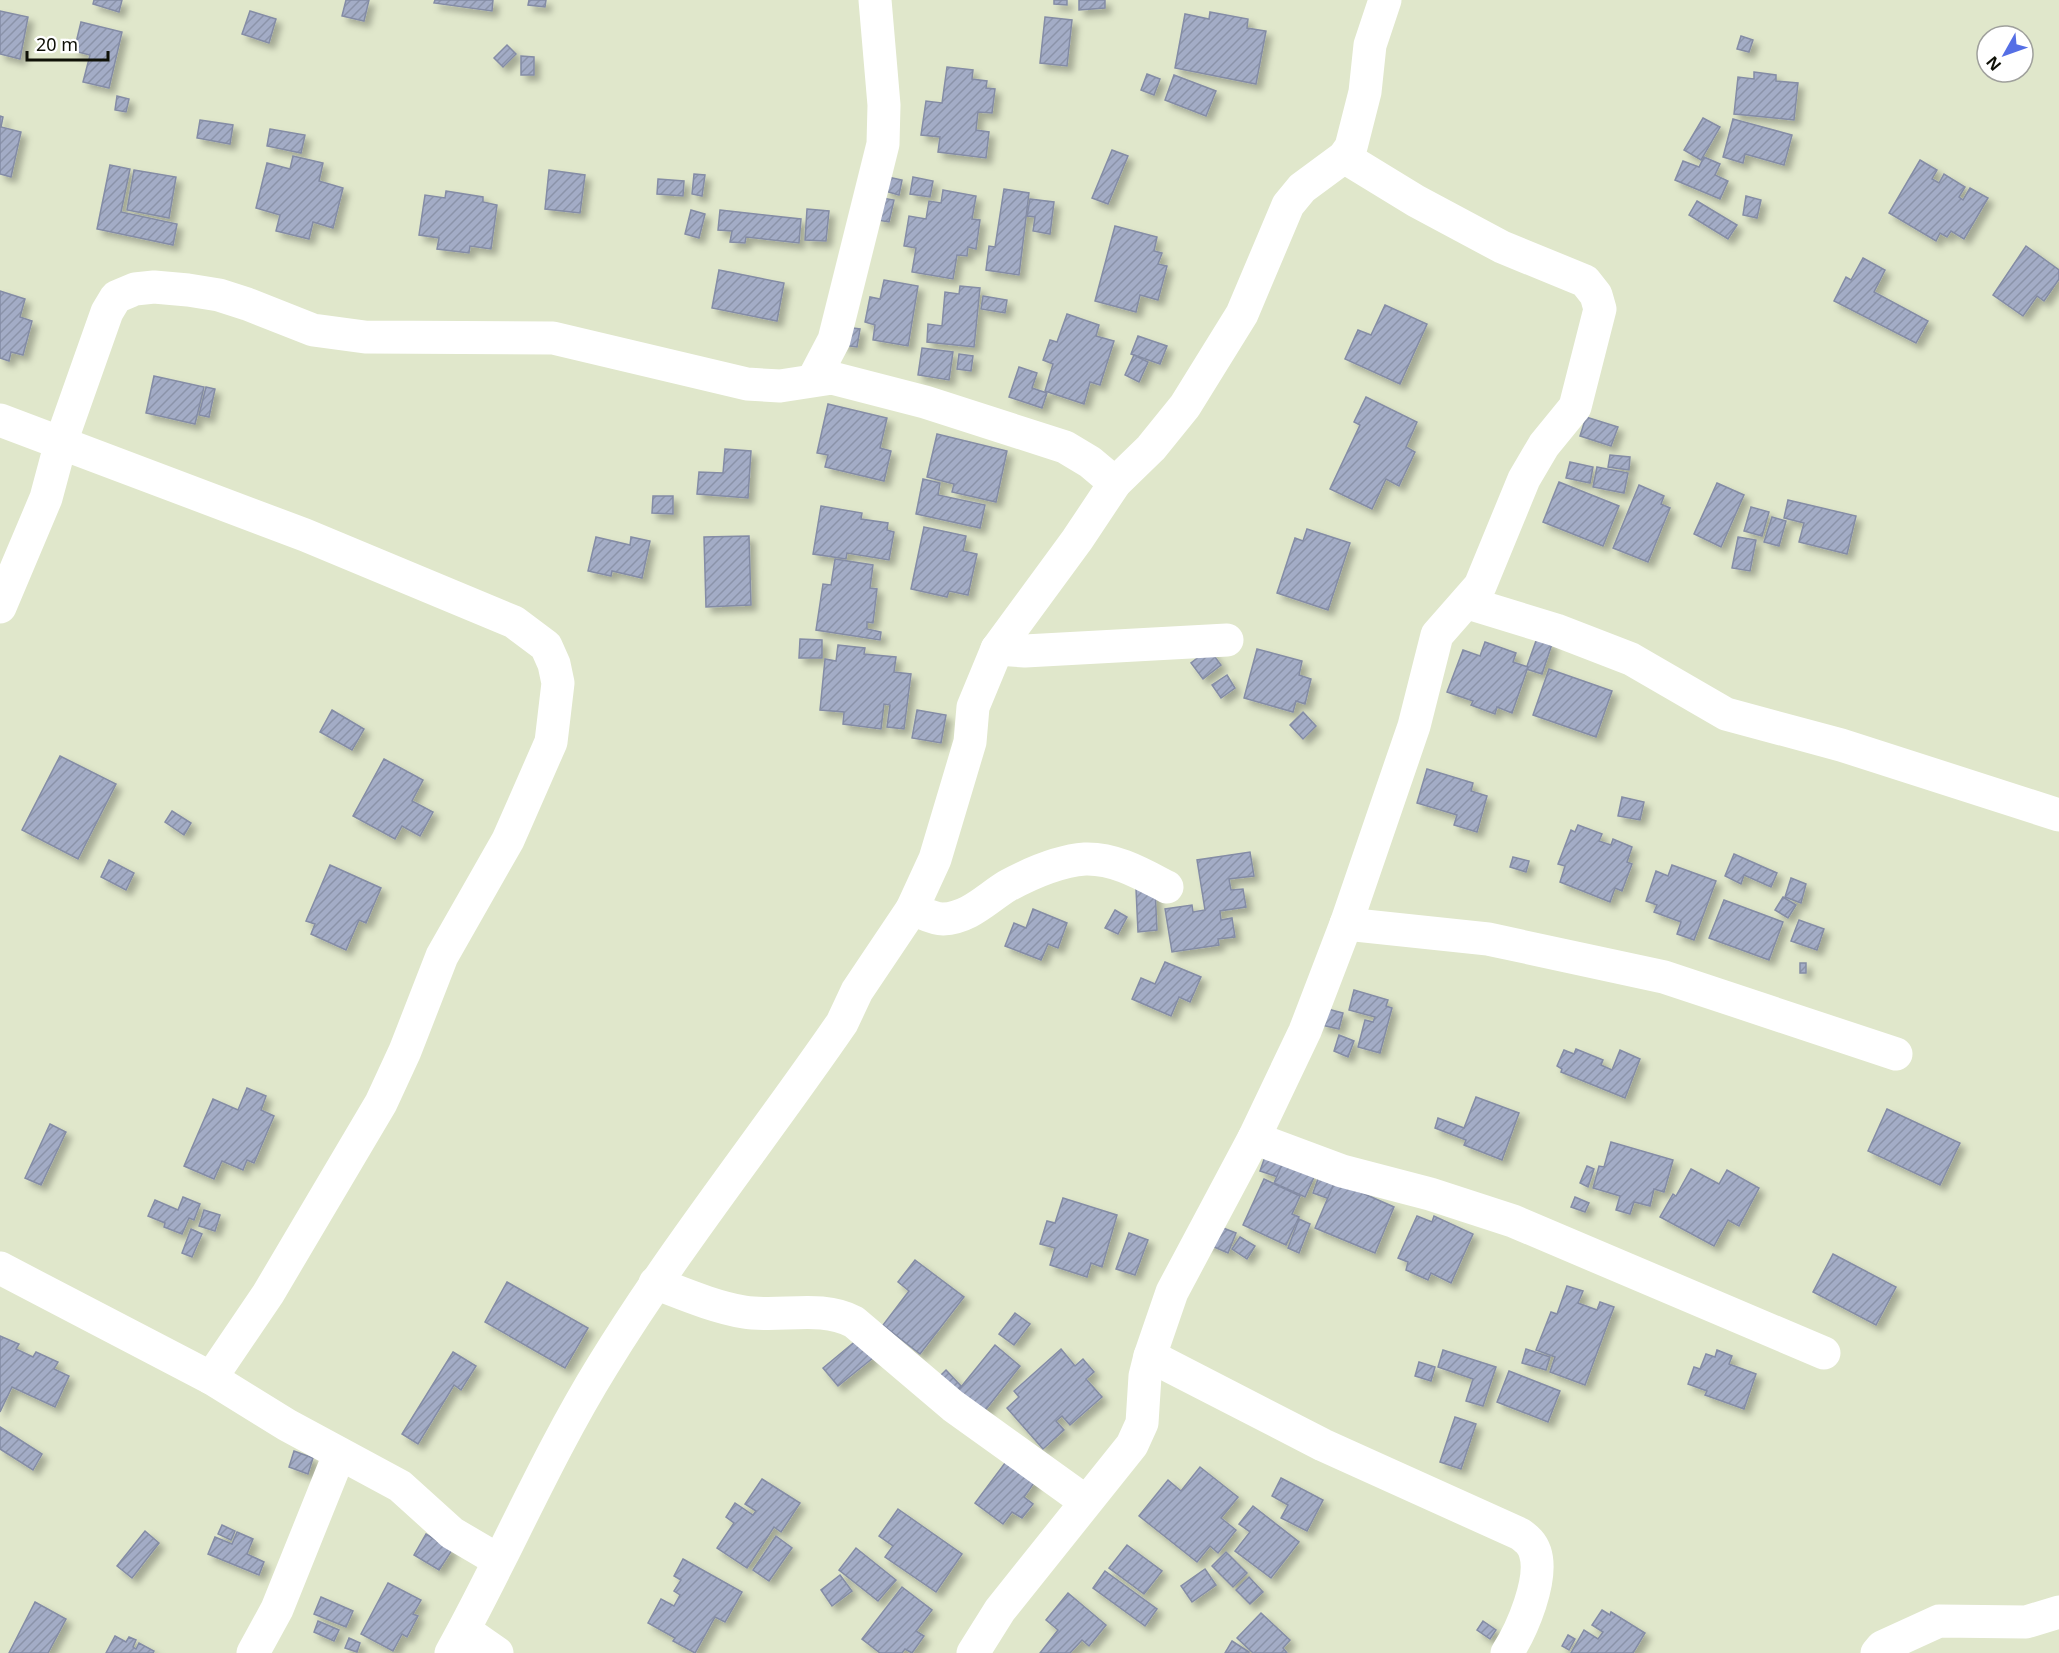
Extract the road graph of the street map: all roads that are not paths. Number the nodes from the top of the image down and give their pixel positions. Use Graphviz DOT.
graph roads {
  1 [pos="875,0"];
  2 [pos="1385,0"];
  3 [pos="1344,157"];
  4 [pos="813,380"];
  5 [pos="0,420"];
  6 [pos="62,442"];
  7 [pos="1115,483"];
  8 [pos="1468,603"];
  9 [pos="0,607"];
  10 [pos="1227,640"];
  11 [pos="997,649"];
  12 [pos="2059,815"];
  13 [pos="1167,887"];
  14 [pos="912,909"];
  15 [pos="1346,924"];
  16 [pos="1896,1054"];
  17 [pos="1254,1138"];
  18 [pos="0,1268"];
  19 [pos="655,1283"];
  20 [pos="1824,1353"];
  21 [pos="1150,1356"];
  22 [pos="211,1378"];
  23 [pos="339,1455"];
  24 [pos="1085,1501"];
  25 [pos="498,1560"];
  26 [pos="2059,1612"];
  27 [pos="458,1641"];
  28 [pos="1881,1651"];
  29 [pos="253,1653"];
  30 [pos="497,1653"];
  31 [pos="973,1653"];
  32 [pos="1507,1653"];
  1 -- 4 [label="street"];
  2 -- 3 [label="street"];
  3 -- 7 [label="street"];
  3 -- 8 [label="street"];
  4 -- 6 [label="street"];
  4 -- 7 [label="street"];
  5 -- 6 [label="street"];
  6 -- 9 [label="street"];
  6 -- 22 [label="street"];
  7 -- 11 [label="street"];
  8 -- 12 [label="street"];
  8 -- 15 [label="street"];
  10 -- 11 [label="street"];
  11 -- 14 [label="street"];
  13 -- 14 [label="street"];
  14 -- 19 [label="street"];
  15 -- 16 [label="street"];
  15 -- 17 [label="street"];
  17 -- 20 [label="street"];
  17 -- 21 [label="street"];
  18 -- 22 [label="street"];
  19 -- 24 [label="street"];
  19 -- 25 [label="street"];
  21 -- 24 [label="street"];
  21 -- 32 [label="street"];
  22 -- 23 [label="street"];
  23 -- 25 [label="street"];
  23 -- 29 [label="street"];
  24 -- 31 [label="street"];
  25 -- 27 [label="street"];
  26 -- 28 [label="street"];
  27 -- 30 [label="street"];
}
